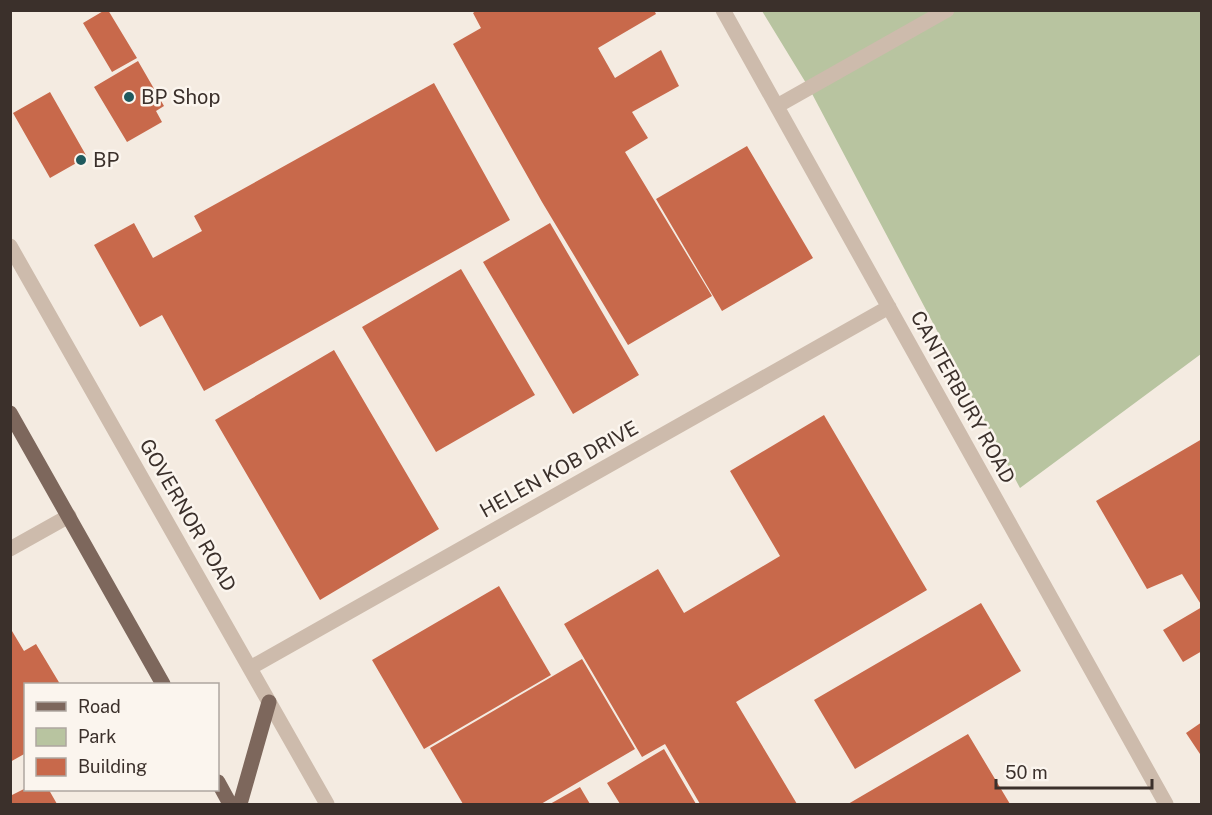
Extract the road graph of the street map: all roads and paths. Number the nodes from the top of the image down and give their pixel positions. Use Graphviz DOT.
graph roads {
  1 [pos="723,10"];
  2 [pos="948,10"];
  3 [pos="777,106"];
  4 [pos="10,246"];
  5 [pos="889,307"];
  6 [pos="10,413"];
  7 [pos="69,516"];
  8 [pos="10,549"];
  9 [pos="250,668"];
  10 [pos="163,683"];
  11 [pos="269,702"];
  12 [pos="219,784"];
  13 [pos="230,804"];
  14 [pos="240,804"];
  15 [pos="327,804"];
  16 [pos="1166,804"];
  1 -- 3 [label="street, CANTERBURY ROAD"];
  2 -- 3 [label="street"];
  3 -- 5 [label="street, CANTERBURY ROAD"];
  4 -- 9 [label="street, GOVERNOR ROAD"];
  5 -- 9 [label="street, HELEN KOB DRIVE"];
  5 -- 16 [label="street, CANTERBURY ROAD"];
  6 -- 7 [label="main road"];
  7 -- 8 [label="street"];
  7 -- 10 [label="main road"];
  9 -- 11 [label="street, GOVERNOR ROAD"];
  11 -- 14 [label="main road"];
  11 -- 15 [label="street, GOVERNOR ROAD"];
  12 -- 13 [label="main road"];
}
